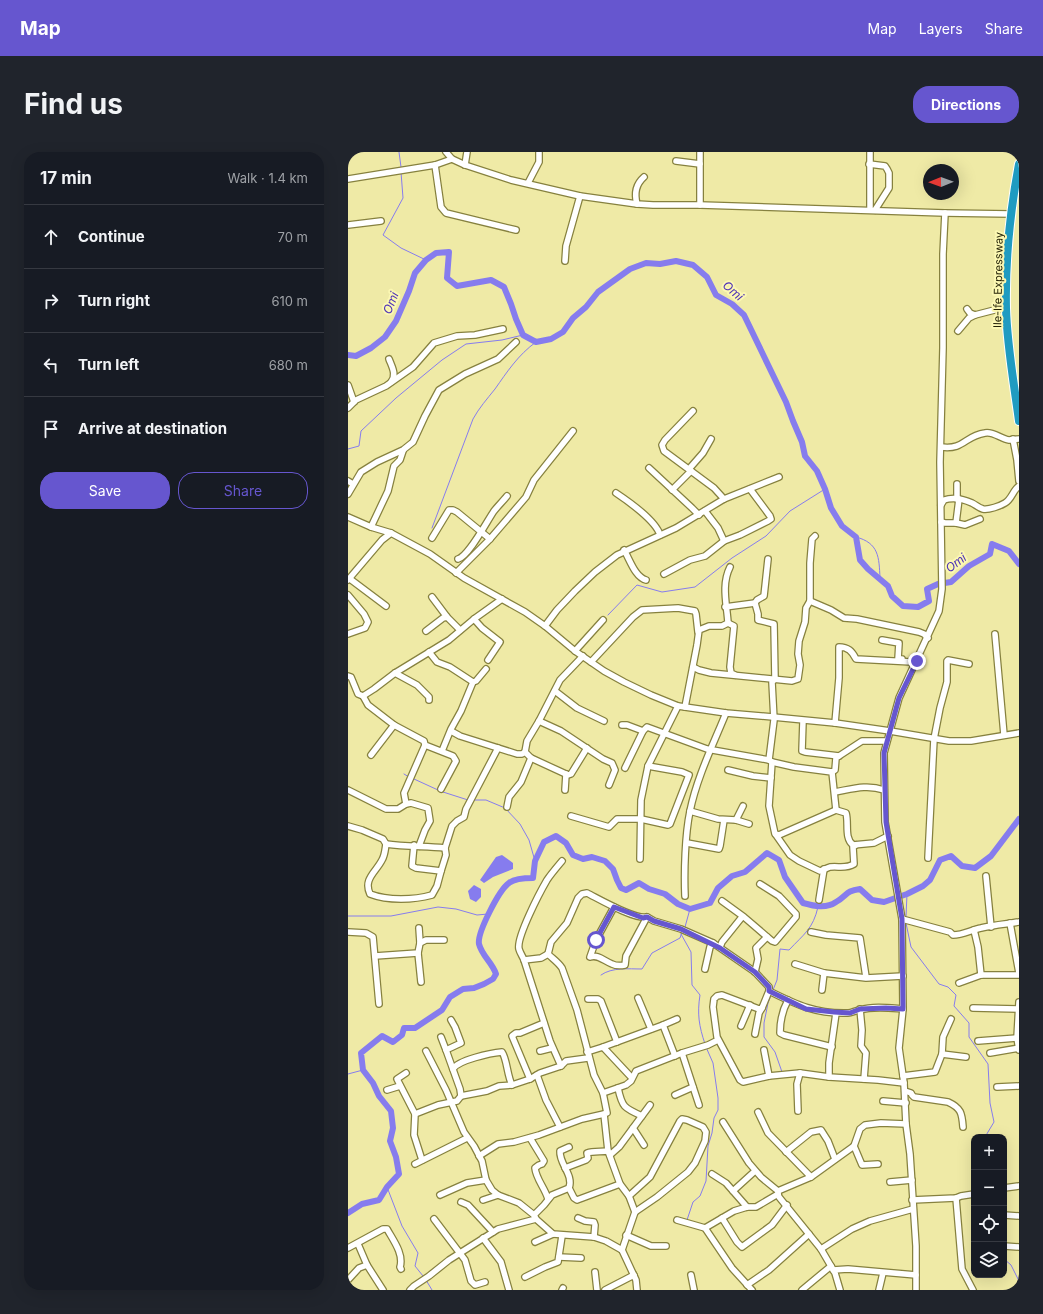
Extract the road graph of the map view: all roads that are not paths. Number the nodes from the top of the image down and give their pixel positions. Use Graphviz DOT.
graph roads {
  1 [pos="446,152"];
  2 [pos="467,152"];
  3 [pos="539,152"];
  4 [pos="700,152"];
  5 [pos="870,152"];
  6 [pos="452,159"];
  7 [pos="676,161"];
  8 [pos="700,164"];
  9 [pos="869,164"];
  10 [pos="1019,164"];
  11 [pos="434,165"];
  12 [pos="465,165"];
  13 [pos="644,177"];
  14 [pos="348,179"];
  15 [pos="528,183"];
  16 [pos="580,196"];
  17 [pos="637,204"];
  18 [pos="700,205"];
  19 [pos="872,210"];
  20 [pos="945,213"];
  21 [pos="1011,214"];
  22 [pos="381,221"];
  23 [pos="348,225"];
  24 [pos="516,230"];
  25 [pos="565,260"];
  26 [pos="1006,308"];
  27 [pos="502,329"];
  28 [pos="958,331"];
  29 [pos="516,342"];
  30 [pos="390,359"];
  31 [pos="391,382"];
  32 [pos="348,385"];
  33 [pos="354,402"];
  34 [pos="348,408"];
  35 [pos="693,411"];
  36 [pos="1019,421"];
  37 [pos="573,431"];
  38 [pos="711,439"];
  39 [pos="1016,439"];
  40 [pos="941,447"];
  41 [pos="403,450"];
  42 [pos="649,468"];
  43 [pos="690,470"];
  44 [pos="779,477"];
  45 [pos="1019,481"];
  46 [pos="351,483"];
  47 [pos="957,484"];
  48 [pos="1019,486"];
  49 [pos="750,489"];
  50 [pos="672,490"];
  51 [pos="616,493"];
  52 [pos="941,493"];
  53 [pos="348,494"];
  54 [pos="507,496"];
  55 [pos="724,499"];
  56 [pos="946,499"];
  57 [pos="958,499"];
  58 [pos="941,505"];
  59 [pos="705,511"];
  60 [pos="699,515"];
  61 [pos="348,516"];
  62 [pos="980,519"];
  63 [pos="956,523"];
  64 [pos="942,524"];
  65 [pos="371,527"];
  66 [pos="482,532"];
  67 [pos="391,533"];
  68 [pos="660,535"];
  69 [pos="815,536"];
  70 [pos="432,538"];
  71 [pos="490,539"];
  72 [pos="724,541"];
  73 [pos="624,550"];
  74 [pos="458,559"];
  75 [pos="768,559"];
  76 [pos="730,567"];
  77 [pos="456,573"];
  78 [pos="664,574"];
  79 [pos="349,579"];
  80 [pos="646,580"];
  81 [pos="348,595"];
  82 [pos="432,597"];
  83 [pos="502,599"];
  84 [pos="810,601"];
  85 [pos="755,604"];
  86 [pos="386,606"];
  87 [pos="726,607"];
  88 [pos="447,617"];
  89 [pos="474,619"];
  90 [pos="603,620"];
  91 [pos="728,623"];
  92 [pos="545,626"];
  93 [pos="460,630"];
  94 [pos="426,631"];
  95 [pos="348,634"];
  96 [pos="995,634"];
  97 [pos="698,636"];
  98 [pos="928,638"];
  99 [pos="882,640"];
  100 [pos="575,651"];
  101 [pos="429,652"];
  102 [pos="583,656"];
  103 [pos="488,660"];
  104 [pos="906,661"];
  105 [pos="591,662"];
  106 [pos="969,664"];
  107 [pos="915,665"];
  108 [pos="730,667"];
  109 [pos="486,669"];
  110 [pos="695,669"];
  111 [pos="395,673"];
  112 [pos="729,674"];
  113 [pos="735,675"];
  114 [pos="348,676"];
  115 [pos="775,679"];
  116 [pos="473,682"];
  117 [pos="555,691"];
  118 [pos="363,696"];
  119 [pos="429,700"];
  120 [pos="678,706"];
  121 [pos="686,707"];
  122 [pos="726,713"];
  123 [pos="773,717"];
  124 [pos="539,721"];
  125 [pos="604,721"];
  126 [pos="803,721"];
  127 [pos="834,723"];
  128 [pos="394,725"];
  129 [pos="622,725"];
  130 [pos="451,731"];
  131 [pos="643,731"];
  132 [pos="890,731"];
  133 [pos="665,732"];
  134 [pos="1019,733"];
  135 [pos="1004,735"];
  136 [pos="934,739"];
  137 [pos="886,741"];
  138 [pos="425,745"];
  139 [pos="498,748"];
  140 [pos="587,748"];
  141 [pos="712,749"];
  142 [pos="442,751"];
  143 [pos="525,752"];
  144 [pos="371,755"];
  145 [pos="839,756"];
  146 [pos="531,758"];
  147 [pos="770,761"];
  148 [pos="648,766"];
  149 [pos="625,768"];
  150 [pos="728,770"];
  151 [pos="832,772"];
  152 [pos="566,774"];
  153 [pos="771,778"];
  154 [pos="609,786"];
  155 [pos="442,789"];
  156 [pos="348,790"];
  157 [pos="565,790"];
  158 [pos="884,790"];
  159 [pos="835,792"];
  160 [pos="406,804"];
  161 [pos="743,806"];
  162 [pos="507,807"];
  163 [pos="836,810"];
  164 [pos="690,811"];
  165 [pos="571,816"];
  166 [pos="641,819"];
  167 [pos="724,820"];
  168 [pos="736,820"];
  169 [pos="749,824"];
  170 [pos="348,826"];
  171 [pos="776,835"];
  172 [pos="888,836"];
  173 [pos="687,843"];
  174 [pos="386,844"];
  175 [pos="856,845"];
  176 [pos="416,846"];
  177 [pos="445,848"];
  178 [pos="928,858"];
  179 [pos="640,859"];
  180 [pos="562,861"];
  181 [pos="824,870"];
  182 [pos="440,871"];
  183 [pos="986,876"];
  184 [pos="760,884"];
  185 [pos="685,896"];
  186 [pos="819,900"];
  187 [pos="722,901"];
  188 [pos="614,907"];
  189 [pos="647,917"];
  190 [pos="742,917"];
  191 [pos="902,919"];
  192 [pos="1019,922"];
  193 [pos="1010,923"];
  194 [pos="991,927"];
  195 [pos="420,928"];
  196 [pos="974,930"];
  197 [pos="348,932"];
  198 [pos="811,932"];
  199 [pos="767,937"];
  200 [pos="444,940"];
  201 [pos="420,943"];
  202 [pos="712,943"];
  203 [pos="720,948"];
  204 [pos="418,953"];
  205 [pos="1017,953"];
  206 [pos="548,954"];
  207 [pos="375,956"];
  208 [pos="524,960"];
  209 [pos="795,964"];
  210 [pos="705,969"];
  211 [pos="755,972"];
  212 [pos="824,973"];
  213 [pos="1019,974"];
  214 [pos="981,975"];
  215 [pos="903,976"];
  216 [pos="866,977"];
  217 [pos="421,982"];
  218 [pos="959,983"];
  219 [pos="822,990"];
  220 [pos="771,992"];
  221 [pos="638,998"];
  222 [pos="588,999"];
  223 [pos="788,1000"];
  224 [pos="1019,1002"];
  225 [pos="379,1004"];
  226 [pos="750,1005"];
  227 [pos="762,1008"];
  228 [pos="973,1008"];
  229 [pos="860,1009"];
  230 [pos="903,1009"];
  231 [pos="1019,1009"];
  232 [pos="836,1013"];
  233 [pos="676,1019"];
  234 [pos="951,1019"];
  235 [pos="451,1020"];
  236 [pos="544,1023"];
  237 [pos="663,1025"];
  238 [pos="741,1026"];
  239 [pos="651,1029"];
  240 [pos="755,1034"];
  241 [pos="441,1037"];
  242 [pos="1017,1038"];
  243 [pos="718,1040"];
  244 [pos="617,1042"];
  245 [pos="978,1042"];
  246 [pos="603,1047"];
  247 [pos="832,1047"];
  248 [pos="552,1048"];
  249 [pos="1019,1049"];
  250 [pos="426,1050"];
  251 [pos="446,1050"];
  252 [pos="724,1050"];
  253 [pos="731,1050"];
  254 [pos="764,1050"];
  255 [pos="540,1051"];
  256 [pos="682,1053"];
  257 [pos="942,1054"];
  258 [pos="990,1054"];
  259 [pos="588,1055"];
  260 [pos="675,1056"];
  261 [pos="966,1057"];
  262 [pos="561,1066"];
  263 [pos="453,1069"];
  264 [pos="406,1073"];
  265 [pos="800,1073"];
  266 [pos="537,1075"];
  267 [pos="769,1076"];
  268 [pos="903,1076"];
  269 [pos="830,1077"];
  270 [pos="632,1078"];
  271 [pos="530,1079"];
  272 [pos="864,1079"];
  273 [pos="904,1083"];
  274 [pos="512,1085"];
  275 [pos="400,1086"];
  276 [pos="1019,1086"];
  277 [pos="693,1087"];
  278 [pos="997,1087"];
  279 [pos="618,1088"];
  280 [pos="387,1090"];
  281 [pos="905,1091"];
  282 [pos="603,1093"];
  283 [pos="675,1095"];
  284 [pos="461,1096"];
  285 [pos="883,1101"];
  286 [pos="452,1103"];
  287 [pos="906,1103"];
  288 [pos="650,1105"];
  289 [pos="699,1105"];
  290 [pos="798,1111"];
  291 [pos="758,1112"];
  292 [pos="415,1114"];
  293 [pos="604,1114"];
  294 [pos="642,1116"];
  295 [pos="723,1122"];
  296 [pos="906,1124"];
  297 [pos="560,1127"];
  298 [pos="963,1127"];
  299 [pos="633,1128"];
  300 [pos="467,1138"];
  301 [pos="530,1138"];
  302 [pos="644,1145"];
  303 [pos="854,1146"];
  304 [pos="570,1147"];
  305 [pos="786,1152"];
  306 [pos="609,1153"];
  307 [pos="479,1156"];
  308 [pos="835,1159"];
  309 [pos="422,1160"];
  310 [pos="415,1164"];
  311 [pos="878,1164"];
  312 [pos="565,1168"];
  313 [pos="755,1171"];
  314 [pos="712,1174"];
  315 [pos="811,1177"];
  316 [pos="486,1180"];
  317 [pos="912,1180"];
  318 [pos="890,1182"];
  319 [pos="620,1184"];
  320 [pos="1019,1186"];
  321 [pos="569,1188"];
  322 [pos="1007,1188"];
  323 [pos="733,1191"];
  324 [pos="778,1193"];
  325 [pos="971,1194"];
  326 [pos="440,1195"];
  327 [pos="498,1195"];
  328 [pos="629,1196"];
  329 [pos="956,1198"];
  330 [pos="548,1199"];
  331 [pos="482,1200"];
  332 [pos="912,1200"];
  333 [pos="461,1202"];
  334 [pos="787,1205"];
  335 [pos="747,1207"];
  336 [pos="913,1209"];
  337 [pos="635,1212"];
  338 [pos="1007,1214"];
  339 [pos="1019,1216"];
  340 [pos="535,1217"];
  341 [pos="578,1218"];
  342 [pos="722,1218"];
  343 [pos="434,1219"];
  344 [pos="677,1220"];
  345 [pos="705,1228"];
  346 [pos="493,1232"];
  347 [pos="553,1234"];
  348 [pos="809,1234"];
  349 [pos="626,1235"];
  350 [pos="562,1236"];
  351 [pos="594,1237"];
  352 [pos="483,1238"];
  353 [pos="535,1242"];
  354 [pos="358,1244"];
  355 [pos="666,1246"];
  356 [pos="1007,1246"];
  357 [pos="1019,1247"];
  358 [pos="348,1248"];
  359 [pos="820,1248"];
  360 [pos="622,1250"];
  361 [pos="460,1253"];
  362 [pos="559,1257"];
  363 [pos="581,1258"];
  364 [pos="367,1265"];
  365 [pos="832,1268"];
  366 [pos="401,1269"];
  367 [pos="595,1272"];
  368 [pos="883,1273"];
  369 [pos="634,1275"];
  370 [pos="691,1275"];
  371 [pos="916,1275"];
  372 [pos="525,1276"];
  373 [pos="348,1280"];
  374 [pos="485,1282"];
  375 [pos="747,1285"];
  376 [pos="383,1290"];
  377 [pos="410,1290"];
  378 [pos="509,1290"];
  379 [pos="597,1290"];
  380 [pos="605,1290"];
  381 [pos="637,1290"];
  382 [pos="694,1290"];
  383 [pos="752,1290"];
  384 [pos="802,1290"];
  385 [pos="840,1290"];
  386 [pos="879,1290"];
  387 [pos="916,1290"];
  388 [pos="973,1290"];
  1 -- 6 [label="street"];
  2 -- 12 [label="street"];
  3 -- 15 [label="street"];
  4 -- 8 [label="street"];
  5 -- 9 [label="street"];
  6 -- 11 [label="street"];
  6 -- 12 [label="street"];
  7 -- 8 [label="street"];
  8 -- 18 [label="street"];
  9 -- 19 [label="street"];
  9 -- 19 [label="street"];
  10 -- 21 [label="highway, Ile-Ife Expressway"];
  11 -- 14 [label="street"];
  11 -- 24 [label="street"];
  12 -- 15 [label="street"];
  13 -- 17 [label="street"];
  15 -- 16 [label="street"];
  16 -- 17 [label="street"];
  16 -- 25 [label="street"];
  17 -- 18 [label="street"];
  18 -- 19 [label="street"];
  19 -- 20 [label="street"];
  20 -- 21 [label="street"];
  20 -- 40 [label="street"];
  21 -- 26 [label="highway, Ile-Ife Expressway"];
  22 -- 23 [label="street"];
  26 -- 28 [label="street"];
  26 -- 36 [label="highway, Ile-Ife Expressway"];
  27 -- 31 [label="street"];
  29 -- 41 [label="street"];
  30 -- 31 [label="street"];
  31 -- 33 [label="street"];
  32 -- 33 [label="street"];
  33 -- 34 [label="street"];
  35 -- 43 [label="street"];
  37 -- 71 [label="street"];
  38 -- 43 [label="street"];
  39 -- 40 [label="street"];
  39 -- 45 [label="street"];
  40 -- 52 [label="street"];
  41 -- 46 [label="street"];
  41 -- 65 [label="street"];
  42 -- 50 [label="street"];
  43 -- 50 [label="street"];
  43 -- 55 [label="street"];
  44 -- 49 [label="street"];
  46 -- 53 [label="street"];
  47 -- 57 [label="street"];
  48 -- 57 [label="street"];
  49 -- 55 [label="street"];
  49 -- 72 [label="street"];
  50 -- 60 [label="street"];
  51 -- 68 [label="street"];
  52 -- 56 [label="street"];
  52 -- 58 [label="street"];
  54 -- 66 [label="street"];
  55 -- 59 [label="street"];
  56 -- 57 [label="street"];
  56 -- 58 [label="street"];
  57 -- 63 [label="street"];
  58 -- 64 [label="street"];
  59 -- 60 [label="street"];
  59 -- 72 [label="street"];
  60 -- 68 [label="street"];
  61 -- 65 [label="street"];
  62 -- 63 [label="street"];
  63 -- 64 [label="street"];
  64 -- 98 [label="street"];
  65 -- 67 [label="street"];
  66 -- 70 [label="street"];
  66 -- 71 [label="street"];
  66 -- 74 [label="street"];
  67 -- 77 [label="street"];
  67 -- 79 [label="street"];
  68 -- 73 [label="street"];
  69 -- 84 [label="street"];
  71 -- 77 [label="street"];
  72 -- 78 [label="street"];
  73 -- 80 [label="street"];
  73 -- 92 [label="street"];
  75 -- 85 [label="street"];
  76 -- 87 [label="street"];
  77 -- 83 [label="street"];
  79 -- 86 [label="street"];
  81 -- 95 [label="street"];
  82 -- 88 [label="street"];
  83 -- 89 [label="street"];
  83 -- 92 [label="street"];
  84 -- 98 [label="street"];
  84 -- 115 [label="street"];
  85 -- 87 [label="street"];
  85 -- 115 [label="street"];
  87 -- 91 [label="street"];
  88 -- 93 [label="street"];
  88 -- 94 [label="street"];
  89 -- 93 [label="street"];
  89 -- 103 [label="street"];
  90 -- 100 [label="street"];
  91 -- 97 [label="street"];
  91 -- 108 [label="street"];
  92 -- 100 [label="street"];
  93 -- 101 [label="street"];
  96 -- 135 [label="street"];
  97 -- 105 [label="street"];
  97 -- 110 [label="street"];
  98 -- 107 [label="street"];
  99 -- 104 [label="street"];
  100 -- 102 [label="street"];
  101 -- 111 [label="street"];
  101 -- 116 [label="street"];
  102 -- 105 [label="street"];
  102 -- 117 [label="street"];
  104 -- 107 [label="street"];
  104 -- 127 [label="street"];
  105 -- 120 [label="street"];
  106 -- 136 [label="street"];
  107 -- 132 [label="street"];
  108 -- 112 [label="street"];
  108 -- 113 [label="street"];
  109 -- 116 [label="street"];
  110 -- 112 [label="street"];
  110 -- 121 [label="street"];
  111 -- 118 [label="street"];
  111 -- 119 [label="street"];
  112 -- 113 [label="street"];
  113 -- 115 [label="street"];
  114 -- 118 [label="street"];
  115 -- 123 [label="street"];
  116 -- 130 [label="street"];
  117 -- 124 [label="street"];
  117 -- 125 [label="street"];
  118 -- 128 [label="street"];
  120 -- 121 [label="street"];
  120 -- 133 [label="street"];
  121 -- 122 [label="street"];
  122 -- 123 [label="street"];
  122 -- 141 [label="street"];
  123 -- 126 [label="street"];
  123 -- 147 [label="street"];
  124 -- 140 [label="street"];
  124 -- 143 [label="street"];
  126 -- 127 [label="street"];
  126 -- 145 [label="street"];
  127 -- 132 [label="street"];
  128 -- 138 [label="street"];
  128 -- 144 [label="street"];
  129 -- 131 [label="street"];
  130 -- 139 [label="street"];
  130 -- 142 [label="street"];
  131 -- 133 [label="street"];
  131 -- 149 [label="street"];
  132 -- 136 [label="street"];
  132 -- 137 [label="street"];
  133 -- 141 [label="street"];
  133 -- 148 [label="street"];
  134 -- 135 [label="street"];
  135 -- 136 [label="street"];
  136 -- 178 [label="street"];
  137 -- 145 [label="street"];
  137 -- 158 [label="street"];
  138 -- 142 [label="street"];
  138 -- 160 [label="street"];
  139 -- 143 [label="street"];
  139 -- 177 [label="street"];
  140 -- 152 [label="street"];
  140 -- 154 [label="street"];
  141 -- 147 [label="street"];
  141 -- 164 [label="street"];
  142 -- 155 [label="street"];
  143 -- 146 [label="street"];
  145 -- 151 [label="street"];
  146 -- 152 [label="street"];
  146 -- 162 [label="street"];
  147 -- 151 [label="street"];
  147 -- 153 [label="street"];
  148 -- 166 [label="street"];
  148 -- 166 [label="street"];
  150 -- 153 [label="street"];
  151 -- 159 [label="street"];
  152 -- 157 [label="street"];
  153 -- 171 [label="street"];
  156 -- 160 [label="street"];
  158 -- 159 [label="street"];
  158 -- 172 [label="street"];
  159 -- 163 [label="street"];
  160 -- 176 [label="street"];
  161 -- 168 [label="street"];
  163 -- 171 [label="street"];
  163 -- 175 [label="street"];
  164 -- 167 [label="street"];
  164 -- 173 [label="street"];
  165 -- 166 [label="street"];
  166 -- 179 [label="street"];
  167 -- 168 [label="street"];
  167 -- 173 [label="street"];
  168 -- 169 [label="street"];
  170 -- 174 [label="street"];
  171 -- 181 [label="street"];
  172 -- 175 [label="street"];
  172 -- 191 [label="street"];
  173 -- 185 [label="street"];
  174 -- 176 [label="street"];
  174 -- 182 [label="street"];
  175 -- 181 [label="street"];
  176 -- 177 [label="street"];
  176 -- 182 [label="street"];
  177 -- 182 [label="street"];
  180 -- 208 [label="street"];
  181 -- 186 [label="street"];
  183 -- 194 [label="street"];
  184 -- 199 [label="street"];
  187 -- 190 [label="street"];
  188 -- 189 [label="street"];
  188 -- 189 [label="street"];
  188 -- 206 [label="street"];
  189 -- 202 [label="street"];
  190 -- 199 [label="street"];
  190 -- 203 [label="street"];
  191 -- 196 [label="street"];
  191 -- 215 [label="street"];
  192 -- 193 [label="street"];
  193 -- 194 [label="street"];
  193 -- 205 [label="street"];
  194 -- 196 [label="street"];
  195 -- 201 [label="street"];
  196 -- 214 [label="street"];
  197 -- 207 [label="street"];
  198 -- 216 [label="street"];
  199 -- 211 [label="street"];
  200 -- 201 [label="street"];
  201 -- 204 [label="street"];
  202 -- 203 [label="street"];
  202 -- 210 [label="street"];
  203 -- 211 [label="street"];
  204 -- 207 [label="street"];
  204 -- 217 [label="street"];
  205 -- 213 [label="street"];
  206 -- 208 [label="street"];
  206 -- 259 [label="street"];
  207 -- 225 [label="street"];
  208 -- 236 [label="street"];
  209 -- 212 [label="street"];
  211 -- 220 [label="street"];
  212 -- 216 [label="street"];
  212 -- 219 [label="street"];
  213 -- 214 [label="street"];
  214 -- 218 [label="street"];
  215 -- 216 [label="street"];
  215 -- 230 [label="street"];
  220 -- 223 [label="street"];
  220 -- 227 [label="street"];
  221 -- 239 [label="street"];
  222 -- 244 [label="street"];
  223 -- 232 [label="street"];
  223 -- 247 [label="street"];
  224 -- 231 [label="street"];
  226 -- 227 [label="street"];
  226 -- 238 [label="street"];
  226 -- 243 [label="street"];
  227 -- 240 [label="street"];
  228 -- 231 [label="street"];
  229 -- 230 [label="street"];
  229 -- 232 [label="street"];
  229 -- 272 [label="street"];
  230 -- 268 [label="street"];
  231 -- 242 [label="street"];
  232 -- 247 [label="street"];
  233 -- 237 [label="street"];
  234 -- 257 [label="street"];
  235 -- 251 [label="street"];
  236 -- 248 [label="street"];
  236 -- 271 [label="street"];
  237 -- 239 [label="street"];
  237 -- 260 [label="street"];
  239 -- 244 [label="street"];
  241 -- 251 [label="street"];
  242 -- 245 [label="street"];
  242 -- 249 [label="street"];
  243 -- 252 [label="street"];
  243 -- 256 [label="street"];
  244 -- 246 [label="street"];
  246 -- 259 [label="street"];
  246 -- 270 [label="street"];
  247 -- 269 [label="street"];
  248 -- 255 [label="street"];
  248 -- 262 [label="street"];
  249 -- 258 [label="street"];
  250 -- 286 [label="street"];
  251 -- 263 [label="street"];
  252 -- 253 [label="street"];
  252 -- 267 [label="street"];
  254 -- 267 [label="street"];
  256 -- 260 [label="street"];
  256 -- 277 [label="street"];
  257 -- 261 [label="street"];
  257 -- 268 [label="street"];
  259 -- 262 [label="street"];
  259 -- 282 [label="street"];
  260 -- 270 [label="street"];
  262 -- 266 [label="street"];
  263 -- 274 [label="street"];
  263 -- 284 [label="street"];
  264 -- 275 [label="street"];
  265 -- 267 [label="street"];
  265 -- 269 [label="street"];
  265 -- 290 [label="street"];
  266 -- 271 [label="street"];
  266 -- 297 [label="street"];
  268 -- 273 [label="street"];
  269 -- 272 [label="street"];
  270 -- 279 [label="street"];
  271 -- 274 [label="street"];
  272 -- 273 [label="street"];
  273 -- 281 [label="street"];
  274 -- 284 [label="street"];
  275 -- 280 [label="street"];
  275 -- 292 [label="street"];
  276 -- 278 [label="street"];
  277 -- 283 [label="street"];
  277 -- 289 [label="street"];
  279 -- 282 [label="street"];
  279 -- 294 [label="street"];
  281 -- 287 [label="street"];
  281 -- 298 [label="street"];
  282 -- 293 [label="street"];
  284 -- 286 [label="street"];
  285 -- 287 [label="street"];
  286 -- 292 [label="street"];
  286 -- 300 [label="street"];
  287 -- 296 [label="street"];
  288 -- 294 [label="street"];
  291 -- 305 [label="street"];
  292 -- 309 [label="street"];
  293 -- 297 [label="street"];
  293 -- 306 [label="street"];
  294 -- 299 [label="street"];
  295 -- 313 [label="street"];
  296 -- 303 [label="street"];
  296 -- 317 [label="street"];
  297 -- 301 [label="street"];
  299 -- 302 [label="street"];
  299 -- 306 [label="street"];
  300 -- 307 [label="street"];
  300 -- 309 [label="street"];
  301 -- 307 [label="street"];
  301 -- 330 [label="street"];
  303 -- 308 [label="street"];
  303 -- 311 [label="street"];
  304 -- 312 [label="street"];
  305 -- 308 [label="street"];
  305 -- 315 [label="street"];
  306 -- 312 [label="street"];
  306 -- 319 [label="street"];
  307 -- 316 [label="street"];
  308 -- 315 [label="street"];
  309 -- 310 [label="street"];
  312 -- 321 [label="street"];
  313 -- 323 [label="street"];
  313 -- 324 [label="street"];
  314 -- 323 [label="street"];
  315 -- 324 [label="street"];
  316 -- 326 [label="street"];
  316 -- 327 [label="street"];
  317 -- 318 [label="street"];
  317 -- 332 [label="street"];
  319 -- 321 [label="street"];
  319 -- 328 [label="street"];
  320 -- 322 [label="street"];
  321 -- 330 [label="street"];
  323 -- 335 [label="street"];
  324 -- 334 [label="street"];
  324 -- 335 [label="street"];
  325 -- 329 [label="street"];
  327 -- 331 [label="street"];
  327 -- 340 [label="street"];
  328 -- 337 [label="street"];
  328 -- 337 [label="street"];
  329 -- 332 [label="street"];
  329 -- 388 [label="street"];
  330 -- 340 [label="street"];
  332 -- 336 [label="street"];
  333 -- 346 [label="street"];
  334 -- 342 [label="street"];
  334 -- 348 [label="street"];
  335 -- 342 [label="street"];
  336 -- 359 [label="street"];
  336 -- 371 [label="street"];
  337 -- 349 [label="street"];
  338 -- 339 [label="street"];
  340 -- 346 [label="street"];
  340 -- 347 [label="street"];
  341 -- 351 [label="street"];
  342 -- 345 [label="street"];
  343 -- 361 [label="street"];
  344 -- 345 [label="street"];
  345 -- 375 [label="street"];
  346 -- 352 [label="street"];
  347 -- 350 [label="street"];
  347 -- 353 [label="street"];
  348 -- 359 [label="street"];
  348 -- 375 [label="street"];
  349 -- 355 [label="street"];
  349 -- 360 [label="street"];
  350 -- 351 [label="street"];
  350 -- 362 [label="street"];
  351 -- 360 [label="street"];
  352 -- 361 [label="street"];
  352 -- 378 [label="street"];
  354 -- 358 [label="street"];
  354 -- 364 [label="street"];
  354 -- 366 [label="street"];
  356 -- 357 [label="street"];
  359 -- 365 [label="street"];
  360 -- 369 [label="street"];
  361 -- 374 [label="street"];
  361 -- 377 [label="street"];
  362 -- 363 [label="street"];
  362 -- 372 [label="street"];
  364 -- 373 [label="street"];
  364 -- 376 [label="street"];
  365 -- 368 [label="street"];
  365 -- 384 [label="street"];
  365 -- 385 [label="street"];
  367 -- 379 [label="street"];
  368 -- 371 [label="street"];
  368 -- 386 [label="street"];
  369 -- 380 [label="street"];
  369 -- 381 [label="street"];
  370 -- 382 [label="street"];
  371 -- 387 [label="street"];
  375 -- 383 [label="street"];
}
